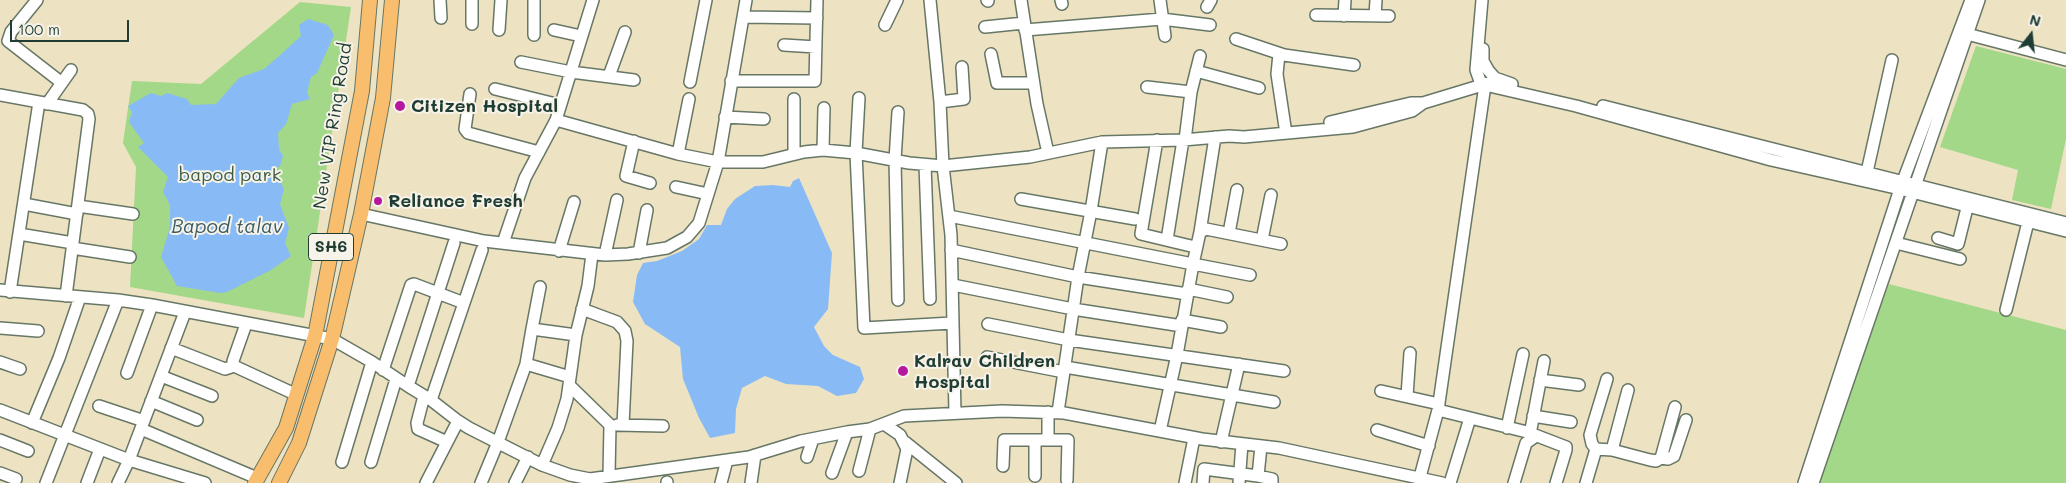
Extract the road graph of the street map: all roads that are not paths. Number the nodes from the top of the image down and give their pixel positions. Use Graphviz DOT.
graph roads {
  1 [pos="37,0"];
  2 [pos="370,0"];
  3 [pos="392,0"];
  4 [pos="440,0"];
  5 [pos="472,0"];
  6 [pos="501,0"];
  7 [pos="534,0"];
  8 [pos="593,0"];
  9 [pos="706,0"];
  10 [pos="746,0"];
  11 [pos="817,0"];
  12 [pos="898,0"];
  13 [pos="930,0"];
  14 [pos="1021,0"];
  15 [pos="1160,0"];
  16 [pos="1345,0"];
  17 [pos="1376,0"];
  18 [pos="1482,0"];
  19 [pos="1488,0"];
  20 [pos="1971,0"];
  21 [pos="1979,0"];
  22 [pos="1316,15"];
  23 [pos="1344,16"];
  24 [pos="1375,16"];
  25 [pos="1389,16"];
  26 [pos="744,17"];
  27 [pos="441,18"];
  28 [pos="816,18"];
  29 [pos="1162,19"];
  30 [pos="472,24"];
  31 [pos="886,25"];
  32 [pos="1210,25"];
  33 [pos="1024,26"];
  34 [pos="984,27"];
  35 [pos="499,30"];
  36 [pos="554,30"];
  37 [pos="625,32"];
  38 [pos="1967,34"];
  39 [pos="534,35"];
  40 [pos="581,36"];
  41 [pos="1165,36"];
  42 [pos="1236,39"];
  43 [pos="784,45"];
  44 [pos="816,47"];
  45 [pos="991,54"];
  46 [pos="1279,54"];
  47 [pos="1200,56"];
  48 [pos="1892,60"];
  49 [pos="2066,60"];
  50 [pos="520,62"];
  51 [pos="1354,65"];
  52 [pos="962,67"];
  53 [pos="71,70"];
  54 [pos="1196,71"];
  55 [pos="571,72"];
  56 [pos="609,76"];
  57 [pos="634,80"];
  58 [pos="1498,80"];
  59 [pos="731,81"];
  60 [pos="690,82"];
  61 [pos="1033,82"];
  62 [pos="62,83"];
  63 [pos="1485,85"];
  64 [pos="1147,87"];
  65 [pos="1259,88"];
  66 [pos="495,89"];
  67 [pos="1191,92"];
  68 [pos="470,94"];
  69 [pos="0,95"];
  70 [pos="859,98"];
  71 [pos="794,99"];
  72 [pos="689,100"];
  73 [pos="940,102"];
  74 [pos="43,103"];
  75 [pos="1423,103"];
  76 [pos="560,106"];
  77 [pos="824,108"];
  78 [pos="898,112"];
  79 [pos="725,117"];
  80 [pos="764,119"];
  81 [pos="556,120"];
  82 [pos="1285,127"];
  83 [pos="1215,136"];
  84 [pos="1229,136"];
  85 [pos="634,140"];
  86 [pos="1157,140"];
  87 [pos="1184,140"];
  88 [pos="1102,142"];
  89 [pos="823,150"];
  90 [pos="1755,151"];
  91 [pos="539,152"];
  92 [pos="856,153"];
  93 [pos="1048,153"];
  94 [pos="678,154"];
  95 [pos="794,154"];
  96 [pos="1776,156"];
  97 [pos="895,160"];
  98 [pos="718,162"];
  99 [pos="925,164"];
  100 [pos="943,166"];
  101 [pos="1867,172"];
  102 [pos="650,183"];
  103 [pos="1901,185"];
  104 [pos="676,187"];
  105 [pos="1915,188"];
  106 [pos="1238,190"];
  107 [pos="708,194"];
  108 [pos="1271,195"];
  109 [pos="1022,199"];
  110 [pos="617,200"];
  111 [pos="574,202"];
  112 [pos="1969,202"];
  113 [pos="24,204"];
  114 [pos="77,210"];
  115 [pos="647,210"];
  116 [pos="1091,211"];
  117 [pos="132,214"];
  118 [pos="360,214"];
  119 [pos="949,216"];
  120 [pos="1135,219"];
  121 [pos="2042,221"];
  122 [pos="2028,222"];
  123 [pos="2066,223"];
  124 [pos="1200,232"];
  125 [pos="2066,232"];
  126 [pos="1229,233"];
  127 [pos="19,234"];
  128 [pos="1938,238"];
  129 [pos="1167,240"];
  130 [pos="1262,240"];
  131 [pos="454,243"];
  132 [pos="503,243"];
  133 [pos="1896,243"];
  134 [pos="1085,244"];
  135 [pos="1281,244"];
  136 [pos="73,246"];
  137 [pos="1195,247"];
  138 [pos="482,250"];
  139 [pos="951,250"];
  140 [pos="559,251"];
  141 [pos="639,253"];
  142 [pos="592,254"];
  143 [pos="606,255"];
  144 [pos="130,257"];
  145 [pos="1960,259"];
  146 [pos="1193,264"];
  147 [pos="1250,275"];
  148 [pos="1078,277"];
  149 [pos="952,285"];
  150 [pos="540,287"];
  151 [pos="5,291"];
  152 [pos="1188,292"];
  153 [pos="438,294"];
  154 [pos="66,296"];
  155 [pos="80,297"];
  156 [pos="1227,297"];
  157 [pos="930,299"];
  158 [pos="118,300"];
  159 [pos="898,300"];
  160 [pos="464,303"];
  161 [pos="152,305"];
  162 [pos="582,309"];
  163 [pos="1073,309"];
  164 [pos="2006,310"];
  165 [pos="185,312"];
  166 [pos="952,323"];
  167 [pos="1182,323"];
  168 [pos="246,324"];
  169 [pos="988,324"];
  170 [pos="1221,327"];
  171 [pos="0,328"];
  172 [pos="532,329"];
  173 [pos="38,331"];
  174 [pos="576,335"];
  175 [pos="316,336"];
  176 [pos="332,339"];
  177 [pos="1069,340"];
  178 [pos="172,348"];
  179 [pos="1410,352"];
  180 [pos="1522,354"];
  181 [pos="1177,355"];
  182 [pos="987,357"];
  183 [pos="1544,361"];
  184 [pos="0,362"];
  185 [pos="372,362"];
  186 [pos="526,364"];
  187 [pos="1239,364"];
  188 [pos="234,366"];
  189 [pos="20,369"];
  190 [pos="1064,369"];
  191 [pos="383,370"];
  192 [pos="1284,371"];
  193 [pos="127,373"];
  194 [pos="161,376"];
  195 [pos="1607,378"];
  196 [pos="396,379"];
  197 [pos="1540,380"];
  198 [pos="570,381"];
  199 [pos="1170,385"];
  200 [pos="1579,385"];
  201 [pos="408,386"];
  202 [pos="1628,390"];
  203 [pos="1381,391"];
  204 [pos="297,395"];
  205 [pos="1232,395"];
  206 [pos="212,396"];
  207 [pos="1406,396"];
  208 [pos="428,398"];
  209 [pos="151,401"];
  210 [pos="1274,402"];
  211 [pos="99,406"];
  212 [pos="1439,407"];
  213 [pos="1676,407"];
  214 [pos="1,412"];
  215 [pos="1053,412"];
  216 [pos="954,413"];
  217 [pos="1533,416"];
  218 [pos="1470,418"];
  219 [pos="197,420"];
  220 [pos="1686,420"];
  221 [pos="458,422"];
  222 [pos="1572,422"];
  223 [pos="32,423"];
  224 [pos="884,424"];
  225 [pos="142,425"];
  226 [pos="610,425"];
  227 [pos="623,425"];
  228 [pos="663,426"];
  229 [pos="1507,428"];
  230 [pos="870,430"];
  231 [pos="1377,430"];
  232 [pos="1160,431"];
  233 [pos="847,432"];
  234 [pos="1532,434"];
  235 [pos="65,435"];
  236 [pos="1194,438"];
  237 [pos="813,439"];
  238 [pos="0,440"];
  239 [pos="1036,440"];
  240 [pos="1048,440"];
  241 [pos="447,442"];
  242 [pos="498,442"];
  243 [pos="905,442"];
  244 [pos="1221,442"];
  245 [pos="1242,444"];
  246 [pos="1261,446"];
  247 [pos="1429,446"];
  248 [pos="1596,448"];
  249 [pos="100,449"];
  250 [pos="1612,450"];
  251 [pos="28,451"];
  252 [pos="755,455"];
  253 [pos="528,457"];
  254 [pos="807,457"];
  255 [pos="1661,458"];
  256 [pos="129,460"];
  257 [pos="727,460"];
  258 [pos="342,462"];
  259 [pos="371,462"];
  260 [pos="542,465"];
  261 [pos="1003,466"];
  262 [pos="859,471"];
  263 [pos="0,473"];
  264 [pos="832,473"];
  265 [pos="1035,476"];
  266 [pos="1258,476"];
  267 [pos="607,478"];
  268 [pos="16,479"];
  269 [pos="1239,479"];
  270 [pos="1067,480"];
  271 [pos="1424,480"];
  272 [pos="256,481"];
  273 [pos="46,483"];
  274 [pos="87,483"];
  275 [pos="118,483"];
  276 [pos="205,483"];
  277 [pos="279,483"];
  278 [pos="426,483"];
  279 [pos="481,483"];
  280 [pos="515,483"];
  281 [pos="721,483"];
  282 [pos="751,483"];
  283 [pos="900,483"];
  284 [pos="955,483"];
  285 [pos="1185,483"];
  286 [pos="1203,483"];
  287 [pos="1272,483"];
  288 [pos="1442,483"];
  289 [pos="1450,483"];
  290 [pos="1514,483"];
  291 [pos="1556,483"];
  292 [pos="1586,483"];
  293 [pos="1804,483"];
  294 [pos="1813,483"];
  1 -- 62 [label="street"];
  2 -- 175 [label="main road, New VIP Ring Road / SH6"];
  3 -- 118 [label="main road"];
  4 -- 27 [label="street"];
  5 -- 30 [label="street"];
  6 -- 35 [label="street"];
  7 -- 39 [label="street"];
  8 -- 40 [label="street"];
  9 -- 60 [label="street"];
  10 -- 26 [label="street"];
  11 -- 28 [label="street"];
  12 -- 31 [label="street"];
  13 -- 73 [label="street"];
  14 -- 33 [label="street"];
  15 -- 29 [label="street"];
  16 -- 23 [label="street"];
  17 -- 24 [label="street"];
  18 -- 63 [label="street"];
  19 -- 58 [label="street"];
  20 -- 103 [label="street"];
  21 -- 38 [label="street"];
  22 -- 23 [label="street"];
  23 -- 24 [label="street"];
  24 -- 25 [label="street"];
  26 -- 28 [label="street"];
  26 -- 59 [label="street"];
  28 -- 44 [label="street"];
  29 -- 32 [label="street"];
  29 -- 33 [label="street"];
  29 -- 41 [label="street"];
  33 -- 34 [label="street"];
  33 -- 61 [label="street"];
  36 -- 40 [label="street"];
  37 -- 56 [label="street"];
  38 -- 49 [label="street"];
  38 -- 105 [label="street"];
  40 -- 55 [label="street"];
  42 -- 46 [label="street"];
  43 -- 44 [label="street"];
  44 -- 59 [label="street"];
  45 -- 61 [label="street"];
  46 -- 51 [label="street"];
  46 -- 82 [label="street"];
  47 -- 54 [label="street"];
  48 -- 101 [label="street"];
  50 -- 55 [label="street"];
  52 -- 73 [label="street"];
  53 -- 62 [label="street"];
  54 -- 65 [label="street"];
  54 -- 67 [label="street"];
  55 -- 56 [label="street"];
  55 -- 76 [label="street"];
  56 -- 57 [label="street"];
  58 -- 63 [label="street"];
  58 -- 90 [label="street"];
  59 -- 79 [label="street"];
  61 -- 93 [label="street"];
  62 -- 74 [label="street"];
  63 -- 75 [label="street"];
  63 -- 90 [label="street"];
  63 -- 212 [label="street"];
  64 -- 67 [label="street"];
  66 -- 76 [label="street"];
  67 -- 87 [label="street"];
  68 -- 91 [label="street"];
  69 -- 74 [label="street"];
  70 -- 92 [label="street"];
  71 -- 95 [label="street"];
  72 -- 94 [label="street"];
  73 -- 100 [label="street"];
  74 -- 113 [label="street"];
  74 -- 114 [label="street"];
  75 -- 82 [label="street"];
  75 -- 84 [label="street"];
  76 -- 81 [label="street"];
  77 -- 89 [label="street"];
  78 -- 97 [label="street"];
  79 -- 80 [label="street"];
  79 -- 98 [label="street"];
  81 -- 85 [label="street"];
  81 -- 91 [label="street"];
  82 -- 84 [label="street"];
  83 -- 84 [label="street"];
  83 -- 87 [label="street"];
  83 -- 124 [label="street"];
  85 -- 94 [label="street"];
  85 -- 102 [label="street"];
  86 -- 87 [label="street"];
  86 -- 88 [label="street"];
  86 -- 129 [label="street"];
  87 -- 129 [label="street"];
  88 -- 93 [label="street"];
  88 -- 116 [label="street"];
  89 -- 92 [label="street"];
  89 -- 95 [label="street"];
  90 -- 96 [label="street"];
  91 -- 132 [label="street"];
  92 -- 97 [label="street"];
  92 -- 166 [label="street"];
  93 -- 100 [label="street"];
  94 -- 98 [label="street"];
  95 -- 98 [label="street"];
  96 -- 101 [label="street"];
  96 -- 103 [label="street"];
  97 -- 99 [label="street"];
  97 -- 159 [label="street"];
  98 -- 107 [label="street"];
  99 -- 100 [label="street"];
  99 -- 157 [label="street"];
  100 -- 119 [label="street"];
  101 -- 103 [label="street"];
  103 -- 105 [label="street"];
  103 -- 293 [label="street"];
  104 -- 107 [label="street"];
  105 -- 112 [label="street"];
  105 -- 133 [label="street"];
  106 -- 126 [label="street"];
  107 -- 141 [label="street"];
  108 -- 130 [label="street"];
  109 -- 116 [label="street"];
  110 -- 143 [label="street"];
  111 -- 140 [label="street"];
  112 -- 121 [label="street"];
  112 -- 122 [label="street"];
  112 -- 128 [label="street"];
  113 -- 114 [label="street"];
  113 -- 127 [label="street"];
  114 -- 117 [label="street"];
  114 -- 136 [label="street"];
  115 -- 141 [label="street"];
  116 -- 120 [label="street"];
  116 -- 134 [label="street"];
  118 -- 132 [label="street"];
  118 -- 176 [label="main road"];
  119 -- 134 [label="street"];
  119 -- 139 [label="street"];
  121 -- 122 [label="street"];
  121 -- 123 [label="street"];
  121 -- 125 [label="street"];
  122 -- 164 [label="street"];
  124 -- 126 [label="street"];
  124 -- 137 [label="street"];
  126 -- 130 [label="street"];
  127 -- 136 [label="street"];
  127 -- 151 [label="street"];
  129 -- 137 [label="street"];
  130 -- 135 [label="street"];
  131 -- 153 [label="street"];
  132 -- 140 [label="street"];
  133 -- 145 [label="street"];
  133 -- 294 [label="street"];
  134 -- 146 [label="street"];
  134 -- 148 [label="street"];
  136 -- 144 [label="street"];
  136 -- 154 [label="street"];
  137 -- 146 [label="street"];
  138 -- 160 [label="street"];
  139 -- 148 [label="street"];
  139 -- 149 [label="street"];
  140 -- 142 [label="street"];
  141 -- 143 [label="street"];
  142 -- 143 [label="street"];
  142 -- 162 [label="street"];
  146 -- 147 [label="street"];
  146 -- 152 [label="street"];
  148 -- 152 [label="street"];
  148 -- 163 [label="street"];
  149 -- 163 [label="street"];
  149 -- 166 [label="street"];
  150 -- 172 [label="street"];
  151 -- 154 [label="street"];
  152 -- 156 [label="street"];
  152 -- 167 [label="street"];
  153 -- 160 [label="street"];
  153 -- 191 [label="street"];
  153 -- 201 [label="street"];
  154 -- 155 [label="street"];
  155 -- 158 [label="street"];
  155 -- 223 [label="street"];
  158 -- 161 [label="street"];
  158 -- 235 [label="street"];
  160 -- 208 [label="street"];
  161 -- 165 [label="street"];
  161 -- 193 [label="street"];
  162 -- 174 [label="street"];
  162 -- 227 [label="street"];
  163 -- 167 [label="street"];
  163 -- 177 [label="street"];
  165 -- 168 [label="street"];
  165 -- 178 [label="street"];
  166 -- 216 [label="street"];
  167 -- 170 [label="street"];
  167 -- 181 [label="street"];
  168 -- 175 [label="street"];
  168 -- 188 [label="street"];
  169 -- 177 [label="street"];
  171 -- 173 [label="street"];
  172 -- 174 [label="street"];
  172 -- 186 [label="street"];
  174 -- 198 [label="street"];
  175 -- 176 [label="street"];
  175 -- 204 [label="main road, New VIP Ring Road / SH6"];
  176 -- 185 [label="street"];
  176 -- 277 [label="main road"];
  177 -- 181 [label="street"];
  177 -- 190 [label="street"];
  178 -- 188 [label="street"];
  178 -- 194 [label="street"];
  179 -- 207 [label="street"];
  180 -- 229 [label="street"];
  181 -- 187 [label="street"];
  181 -- 199 [label="street"];
  182 -- 190 [label="street"];
  183 -- 197 [label="street"];
  184 -- 189 [label="street"];
  185 -- 191 [label="street"];
  185 -- 258 [label="street"];
  186 -- 198 [label="street"];
  186 -- 242 [label="street"];
  187 -- 192 [label="street"];
  187 -- 205 [label="street"];
  188 -- 204 [label="street"];
  190 -- 199 [label="street"];
  190 -- 215 [label="street"];
  191 -- 196 [label="street"];
  194 -- 206 [label="street"];
  194 -- 209 [label="street"];
  195 -- 248 [label="street"];
  196 -- 201 [label="street"];
  196 -- 259 [label="street"];
  197 -- 200 [label="street"];
  197 -- 217 [label="street"];
  198 -- 226 [label="street"];
  198 -- 260 [label="street"];
  199 -- 205 [label="street"];
  199 -- 232 [label="street"];
  201 -- 208 [label="street"];
  202 -- 250 [label="street"];
  203 -- 207 [label="street"];
  204 -- 272 [label="main road, New VIP Ring Road / SH6"];
  205 -- 210 [label="street"];
  205 -- 244 [label="street"];
  207 -- 212 [label="street"];
  208 -- 221 [label="street"];
  208 -- 241 [label="street"];
  209 -- 219 [label="street"];
  209 -- 225 [label="street"];
  211 -- 225 [label="street"];
  212 -- 218 [label="street"];
  212 -- 247 [label="street"];
  213 -- 255 [label="street"];
  214 -- 223 [label="street"];
  215 -- 216 [label="street"];
  215 -- 232 [label="street"];
  215 -- 240 [label="street"];
  216 -- 224 [label="street"];
  217 -- 222 [label="street"];
  217 -- 234 [label="street"];
  218 -- 229 [label="street"];
  218 -- 289 [label="street"];
  220 -- 255 [label="street"];
  221 -- 241 [label="street"];
  221 -- 242 [label="street"];
  223 -- 235 [label="street"];
  224 -- 230 [label="street"];
  224 -- 243 [label="street"];
  225 -- 256 [label="street"];
  225 -- 272 [label="street"];
  226 -- 227 [label="street"];
  226 -- 267 [label="street"];
  227 -- 228 [label="street"];
  229 -- 234 [label="street"];
  230 -- 233 [label="street"];
  230 -- 262 [label="street"];
  231 -- 247 [label="street"];
  232 -- 236 [label="street"];
  233 -- 237 [label="street"];
  233 -- 264 [label="street"];
  234 -- 290 [label="street"];
  234 -- 291 [label="street"];
  235 -- 249 [label="street"];
  235 -- 273 [label="street"];
  236 -- 244 [label="street"];
  236 -- 285 [label="street"];
  237 -- 252 [label="street"];
  237 -- 254 [label="street"];
  238 -- 251 [label="street"];
  239 -- 240 [label="street"];
  239 -- 261 [label="street"];
  239 -- 265 [label="street"];
  240 -- 270 [label="street"];
  241 -- 278 [label="street"];
  242 -- 253 [label="street"];
  242 -- 279 [label="street"];
  243 -- 283 [label="street"];
  243 -- 284 [label="street"];
  244 -- 245 [label="street"];
  245 -- 246 [label="street"];
  245 -- 269 [label="street"];
  246 -- 266 [label="street"];
  246 -- 271 [label="street"];
  247 -- 271 [label="street"];
  248 -- 250 [label="street"];
  248 -- 292 [label="street"];
  249 -- 256 [label="street"];
  249 -- 274 [label="street"];
  250 -- 255 [label="street"];
  252 -- 257 [label="street"];
  252 -- 282 [label="street"];
  253 -- 260 [label="street"];
  253 -- 280 [label="street"];
  256 -- 275 [label="street"];
  256 -- 276 [label="street"];
  257 -- 267 [label="street"];
  257 -- 281 [label="street"];
  260 -- 267 [label="street"];
  263 -- 268 [label="street"];
  266 -- 269 [label="street"];
  266 -- 287 [label="street"];
  269 -- 286 [label="street"];
  271 -- 288 [label="street"];
}
